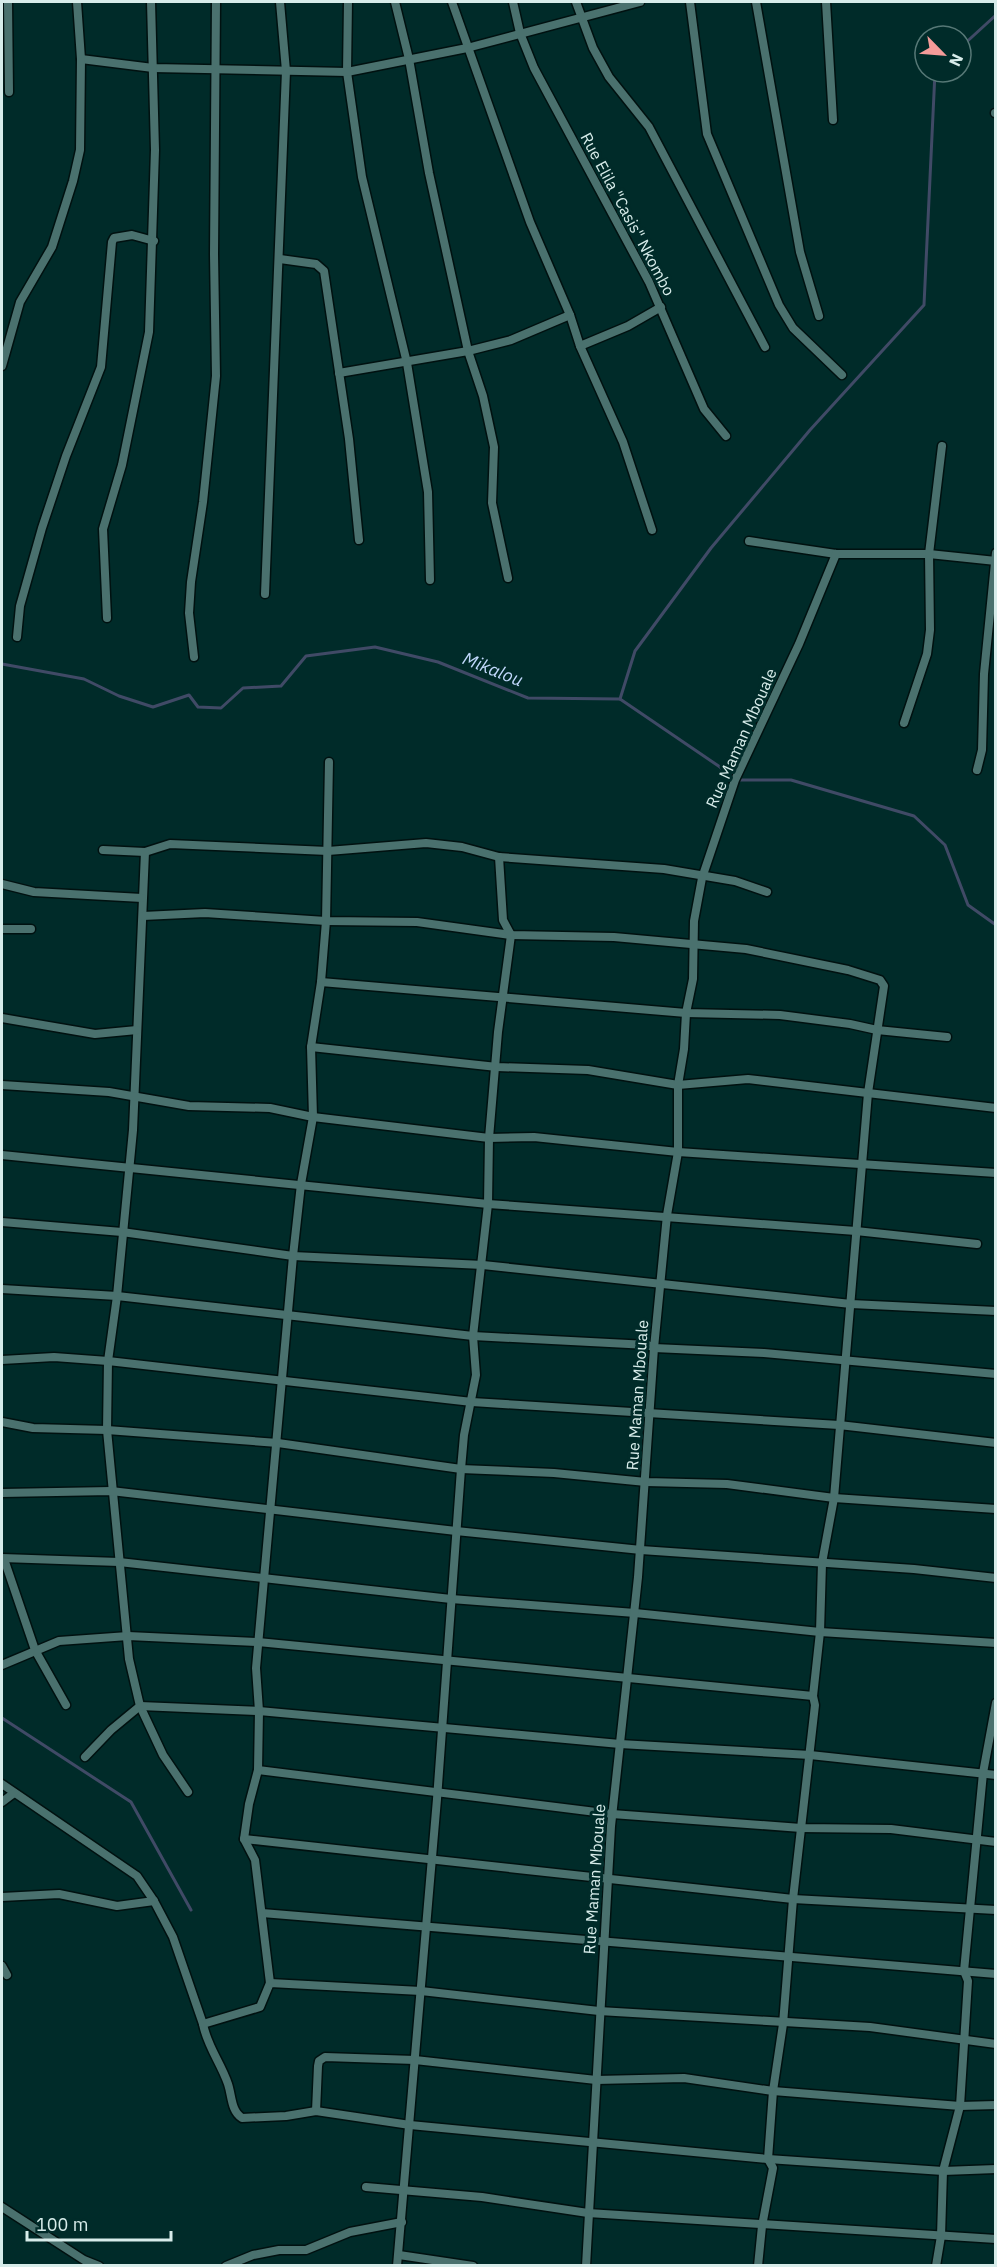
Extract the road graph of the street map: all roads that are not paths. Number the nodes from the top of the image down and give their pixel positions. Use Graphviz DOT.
graph roads {
  1 [pos="8,2"];
  2 [pos="77,2"];
  3 [pos="151,2"];
  4 [pos="216,2"];
  5 [pos="280,2"];
  6 [pos="348,2"];
  7 [pos="394,2"];
  8 [pos="452,2"];
  9 [pos="513,2"];
  10 [pos="576,2"];
  11 [pos="640,2"];
  12 [pos="690,2"];
  13 [pos="756,2"];
  14 [pos="826,2"];
  15 [pos="581,16"];
  16 [pos="520,33"];
  17 [pos="467,48"];
  18 [pos="81,59"];
  19 [pos="409,59"];
  20 [pos="153,68"];
  21 [pos="215,70"];
  22 [pos="286,70"];
  23 [pos="347,72"];
  24 [pos="9,92"];
  25 [pos="833,120"];
  26 [pos="154,241"];
  27 [pos="279,259"];
  28 [pos="661,307"];
  29 [pos="570,315"];
  30 [pos="819,316"];
  31 [pos="580,346"];
  32 [pos="765,348"];
  33 [pos="468,351"];
  34 [pos="407,363"];
  35 [pos="2,366"];
  36 [pos="339,373"];
  37 [pos="842,375"];
  38 [pos="726,436"];
  39 [pos="942,446"];
  40 [pos="652,530"];
  41 [pos="359,540"];
  42 [pos="748,541"];
  43 [pos="836,554"];
  44 [pos="929,555"];
  45 [pos="995,558"];
  46 [pos="508,578"];
  47 [pos="430,580"];
  48 [pos="265,594"];
  49 [pos="107,618"];
  50 [pos="17,637"];
  51 [pos="194,657"];
  52 [pos="904,723"];
  53 [pos="328,762"];
  54 [pos="977,771"];
  55 [pos="103,850"];
  56 [pos="328,851"];
  57 [pos="145,852"];
  58 [pos="499,857"];
  59 [pos="702,878"];
  60 [pos="2,884"];
  61 [pos="767,892"];
  62 [pos="142,898"];
  63 [pos="142,916"];
  64 [pos="326,921"];
  65 [pos="2,928"];
  66 [pos="31,929"];
  67 [pos="511,935"];
  68 [pos="693,946"];
  69 [pos="321,982"];
  70 [pos="503,998"];
  71 [pos="686,1013"];
  72 [pos="2,1018"];
  73 [pos="137,1030"];
  74 [pos="877,1030"];
  75 [pos="947,1037"];
  76 [pos="311,1047"];
  77 [pos="497,1067"];
  78 [pos="2,1085"];
  79 [pos="678,1085"];
  80 [pos="868,1093"];
  81 [pos="135,1095"];
  82 [pos="996,1108"];
  83 [pos="313,1117"];
  84 [pos="489,1138"];
  85 [pos="678,1152"];
  86 [pos="2,1155"];
  87 [pos="862,1165"];
  88 [pos="130,1168"];
  89 [pos="996,1173"];
  90 [pos="301,1184"];
  91 [pos="488,1204"];
  92 [pos="667,1215"];
  93 [pos="2,1222"];
  94 [pos="856,1231"];
  95 [pos="122,1232"];
  96 [pos="976,1244"];
  97 [pos="293,1256"];
  98 [pos="483,1265"];
  99 [pos="662,1282"];
  100 [pos="2,1289"];
  101 [pos="117,1296"];
  102 [pos="851,1304"];
  103 [pos="996,1311"];
  104 [pos="287,1315"];
  105 [pos="473,1336"];
  106 [pos="654,1348"];
  107 [pos="2,1360"];
  108 [pos="108,1360"];
  109 [pos="846,1362"];
  110 [pos="996,1374"];
  111 [pos="283,1379"];
  112 [pos="472,1402"];
  113 [pos="651,1414"];
  114 [pos="2,1422"];
  115 [pos="839,1425"];
  116 [pos="107,1430"];
  117 [pos="278,1443"];
  118 [pos="996,1443"];
  119 [pos="461,1469"];
  120 [pos="646,1482"];
  121 [pos="111,1491"];
  122 [pos="2,1493"];
  123 [pos="834,1498"];
  124 [pos="272,1509"];
  125 [pos="996,1509"];
  126 [pos="456,1531"];
  127 [pos="641,1550"];
  128 [pos="3,1559"];
  129 [pos="119,1562"];
  130 [pos="822,1563"];
  131 [pos="265,1576"];
  132 [pos="996,1578"];
  133 [pos="451,1599"];
  134 [pos="634,1613"];
  135 [pos="820,1632"];
  136 [pos="128,1636"];
  137 [pos="258,1642"];
  138 [pos="996,1643"];
  139 [pos="35,1650"];
  140 [pos="447,1662"];
  141 [pos="2,1665"];
  142 [pos="627,1677"];
  143 [pos="813,1696"];
  144 [pos="995,1704"];
  145 [pos="66,1706"];
  146 [pos="140,1706"];
  147 [pos="260,1711"];
  148 [pos="442,1730"];
  149 [pos="620,1744"];
  150 [pos="810,1755"];
  151 [pos="85,1757"];
  152 [pos="258,1770"];
  153 [pos="983,1773"];
  154 [pos="996,1775"];
  155 [pos="2,1784"];
  156 [pos="188,1792"];
  157 [pos="14,1793"];
  158 [pos="437,1793"];
  159 [pos="2,1802"];
  160 [pos="612,1814"];
  161 [pos="801,1828"];
  162 [pos="244,1839"];
  163 [pos="979,1840"];
  164 [pos="996,1842"];
  165 [pos="432,1859"];
  166 [pos="608,1877"];
  167 [pos="2,1897"];
  168 [pos="792,1899"];
  169 [pos="154,1901"];
  170 [pos="970,1908"];
  171 [pos="996,1910"];
  172 [pos="262,1913"];
  173 [pos="426,1926"];
  174 [pos="604,1943"];
  175 [pos="789,1957"];
  176 [pos="2,1966"];
  177 [pos="964,1971"];
  178 [pos="996,1974"];
  179 [pos="7,1975"];
  180 [pos="270,1983"];
  181 [pos="421,1991"];
  182 [pos="599,2011"];
  183 [pos="203,2024"];
  184 [pos="783,2024"];
  185 [pos="965,2042"];
  186 [pos="996,2044"];
  187 [pos="416,2060"];
  188 [pos="596,2080"];
  189 [pos="773,2091"];
  190 [pos="996,2105"];
  191 [pos="960,2106"];
  192 [pos="316,2111"];
  193 [pos="410,2125"];
  194 [pos="592,2144"];
  195 [pos="768,2160"];
  196 [pos="996,2169"];
  197 [pos="943,2171"];
  198 [pos="366,2187"];
  199 [pos="405,2190"];
  200 [pos="2,2207"];
  201 [pos="588,2213"];
  202 [pos="402,2222"];
  203 [pos="762,2226"];
  204 [pos="941,2236"];
  205 [pos="996,2239"];
  206 [pos="399,2255"];
  207 [pos="99,2265"];
  208 [pos="226,2265"];
  209 [pos="397,2265"];
  210 [pos="473,2265"];
  211 [pos="586,2265"];
  212 [pos="758,2265"];
  213 [pos="936,2265"];
  1 -- 24 [label="street"];
  2 -- 18 [label="street"];
  3 -- 20 [label="street"];
  4 -- 21 [label="street"];
  5 -- 22 [label="street"];
  6 -- 23 [label="street"];
  7 -- 19 [label="street"];
  8 -- 17 [label="street"];
  9 -- 16 [label="street, Rue Elila \"Casis\" Nkombo"];
  10 -- 15 [label="street"];
  11 -- 15 [label="street"];
  12 -- 37 [label="street"];
  13 -- 30 [label="street"];
  14 -- 25 [label="street"];
  15 -- 16 [label="street"];
  15 -- 32 [label="street"];
  16 -- 17 [label="street"];
  16 -- 28 [label="street, Rue Elila \"Casis\" Nkombo"];
  17 -- 19 [label="street"];
  17 -- 29 [label="street"];
  18 -- 20 [label="street"];
  18 -- 35 [label="street"];
  19 -- 23 [label="street"];
  19 -- 33 [label="street"];
  20 -- 21 [label="street"];
  20 -- 26 [label="street"];
  21 -- 22 [label="street"];
  21 -- 51 [label="street"];
  22 -- 23 [label="street"];
  22 -- 27 [label="street"];
  23 -- 34 [label="street"];
  26 -- 49 [label="street"];
  26 -- 50 [label="street"];
  27 -- 36 [label="street"];
  27 -- 48 [label="street"];
  28 -- 31 [label="street"];
  28 -- 38 [label="street, Rue Elila \"Casis\" Nkombo"];
  29 -- 31 [label="street"];
  29 -- 33 [label="street"];
  31 -- 40 [label="street"];
  33 -- 34 [label="street"];
  33 -- 46 [label="street"];
  34 -- 36 [label="street"];
  34 -- 47 [label="street"];
  36 -- 41 [label="street"];
  39 -- 44 [label="street"];
  42 -- 43 [label="street"];
  43 -- 44 [label="street"];
  43 -- 59 [label="street, Rue Maman Mbouale"];
  44 -- 45 [label="street"];
  44 -- 52 [label="street"];
  45 -- 54 [label="street"];
  53 -- 56 [label="street"];
  55 -- 57 [label="street"];
  56 -- 57 [label="street"];
  56 -- 58 [label="street"];
  56 -- 64 [label="street"];
  57 -- 62 [label="street"];
  58 -- 59 [label="street"];
  58 -- 67 [label="street"];
  59 -- 61 [label="street"];
  59 -- 68 [label="street, Rue Maman Mbouale"];
  60 -- 62 [label="street"];
  62 -- 63 [label="street"];
  63 -- 64 [label="street"];
  63 -- 73 [label="street"];
  64 -- 67 [label="street"];
  64 -- 69 [label="street"];
  65 -- 66 [label="street"];
  67 -- 68 [label="street"];
  67 -- 70 [label="street"];
  68 -- 71 [label="street, Rue Maman Mbouale"];
  68 -- 74 [label="street"];
  69 -- 70 [label="street"];
  69 -- 76 [label="street"];
  70 -- 71 [label="street"];
  70 -- 77 [label="street"];
  71 -- 74 [label="street"];
  71 -- 79 [label="street, Rue Maman Mbouale"];
  72 -- 73 [label="street"];
  73 -- 81 [label="street"];
  74 -- 75 [label="street"];
  74 -- 80 [label="street"];
  76 -- 77 [label="street"];
  76 -- 83 [label="street"];
  77 -- 79 [label="street"];
  77 -- 84 [label="street"];
  78 -- 81 [label="street"];
  79 -- 80 [label="street"];
  79 -- 85 [label="street, Rue Maman Mbouale"];
  80 -- 82 [label="street"];
  80 -- 87 [label="street"];
  81 -- 83 [label="street"];
  81 -- 88 [label="street"];
  83 -- 84 [label="street"];
  83 -- 90 [label="street"];
  84 -- 85 [label="street"];
  84 -- 91 [label="street"];
  85 -- 87 [label="street"];
  85 -- 92 [label="street, Rue Maman Mbouale"];
  86 -- 88 [label="street"];
  87 -- 89 [label="street"];
  87 -- 94 [label="street"];
  88 -- 90 [label="street"];
  88 -- 95 [label="street"];
  90 -- 91 [label="street"];
  90 -- 97 [label="street"];
  91 -- 92 [label="street"];
  91 -- 98 [label="street"];
  92 -- 94 [label="street"];
  92 -- 99 [label="street, Rue Maman Mbouale"];
  93 -- 95 [label="street"];
  94 -- 96 [label="street"];
  94 -- 102 [label="street"];
  95 -- 97 [label="street"];
  95 -- 101 [label="street"];
  97 -- 98 [label="street"];
  97 -- 104 [label="street"];
  98 -- 99 [label="street"];
  98 -- 105 [label="street"];
  99 -- 102 [label="street"];
  99 -- 106 [label="street, Rue Maman Mbouale"];
  100 -- 101 [label="street"];
  101 -- 104 [label="street"];
  101 -- 108 [label="street"];
  102 -- 103 [label="street"];
  102 -- 109 [label="street"];
  104 -- 105 [label="street"];
  104 -- 111 [label="street"];
  105 -- 106 [label="street"];
  105 -- 112 [label="street"];
  106 -- 109 [label="street"];
  106 -- 113 [label="street, Rue Maman Mbouale"];
  107 -- 108 [label="street"];
  108 -- 111 [label="street"];
  108 -- 116 [label="street"];
  109 -- 110 [label="street"];
  109 -- 115 [label="street"];
  111 -- 112 [label="street"];
  111 -- 117 [label="street"];
  112 -- 113 [label="street"];
  112 -- 119 [label="street"];
  113 -- 115 [label="street"];
  113 -- 120 [label="street, Rue Maman Mbouale"];
  114 -- 116 [label="street"];
  115 -- 118 [label="street"];
  115 -- 123 [label="street"];
  116 -- 117 [label="street"];
  116 -- 121 [label="street"];
  117 -- 119 [label="street"];
  117 -- 124 [label="street"];
  119 -- 120 [label="street"];
  119 -- 126 [label="street"];
  120 -- 123 [label="street"];
  120 -- 127 [label="street, Rue Maman Mbouale"];
  121 -- 122 [label="street"];
  121 -- 124 [label="street"];
  121 -- 129 [label="street"];
  123 -- 125 [label="street"];
  123 -- 130 [label="street"];
  124 -- 126 [label="street"];
  124 -- 131 [label="street"];
  126 -- 127 [label="street"];
  126 -- 133 [label="street"];
  127 -- 130 [label="street"];
  127 -- 134 [label="street, Rue Maman Mbouale"];
  128 -- 129 [label="street"];
  128 -- 139 [label="street"];
  129 -- 131 [label="street"];
  129 -- 136 [label="street"];
  130 -- 132 [label="street"];
  130 -- 135 [label="street"];
  131 -- 133 [label="street"];
  131 -- 137 [label="street"];
  133 -- 134 [label="street"];
  133 -- 140 [label="street"];
  134 -- 135 [label="street"];
  134 -- 142 [label="street, Rue Maman Mbouale"];
  135 -- 138 [label="street"];
  135 -- 143 [label="street"];
  136 -- 137 [label="street"];
  136 -- 139 [label="street"];
  136 -- 146 [label="street"];
  137 -- 140 [label="street"];
  137 -- 147 [label="street"];
  139 -- 141 [label="street"];
  139 -- 145 [label="street"];
  140 -- 142 [label="street"];
  140 -- 148 [label="street"];
  142 -- 143 [label="street"];
  142 -- 149 [label="street, Rue Maman Mbouale"];
  143 -- 150 [label="street"];
  144 -- 153 [label="street"];
  146 -- 147 [label="street"];
  146 -- 151 [label="street"];
  146 -- 156 [label="street"];
  147 -- 148 [label="street"];
  147 -- 152 [label="street"];
  148 -- 149 [label="street"];
  148 -- 158 [label="street"];
  149 -- 150 [label="street"];
  149 -- 160 [label="street, Rue Maman Mbouale"];
  150 -- 153 [label="street"];
  150 -- 161 [label="street"];
  152 -- 158 [label="street"];
  152 -- 162 [label="street"];
  153 -- 154 [label="street"];
  153 -- 163 [label="street"];
  155 -- 157 [label="street"];
  157 -- 159 [label="street"];
  157 -- 169 [label="street"];
  158 -- 160 [label="street"];
  158 -- 165 [label="street"];
  160 -- 161 [label="street"];
  160 -- 166 [label="street, Rue Maman Mbouale"];
  161 -- 163 [label="street"];
  161 -- 168 [label="street"];
  162 -- 165 [label="street"];
  162 -- 172 [label="street"];
  163 -- 164 [label="street"];
  163 -- 170 [label="street"];
  165 -- 166 [label="street"];
  165 -- 173 [label="street"];
  166 -- 168 [label="street"];
  166 -- 174 [label="street, Rue Maman Mbouale"];
  167 -- 169 [label="street"];
  168 -- 170 [label="street"];
  168 -- 175 [label="street"];
  169 -- 183 [label="street"];
  170 -- 171 [label="street"];
  170 -- 177 [label="street"];
  172 -- 173 [label="street"];
  172 -- 180 [label="street"];
  173 -- 174 [label="street"];
  173 -- 181 [label="street"];
  174 -- 175 [label="street"];
  174 -- 182 [label="street, Rue Maman Mbouale"];
  175 -- 177 [label="street"];
  175 -- 184 [label="street"];
  176 -- 179 [label="street"];
  177 -- 178 [label="street"];
  177 -- 185 [label="street"];
  180 -- 181 [label="street"];
  180 -- 183 [label="street"];
  181 -- 182 [label="street"];
  181 -- 187 [label="street"];
  182 -- 184 [label="street"];
  182 -- 188 [label="street, Rue Maman Mbouale"];
  183 -- 192 [label="street"];
  184 -- 185 [label="street"];
  184 -- 189 [label="street"];
  185 -- 186 [label="street"];
  185 -- 191 [label="street"];
  187 -- 188 [label="street"];
  187 -- 192 [label="street"];
  187 -- 193 [label="street"];
  188 -- 189 [label="street"];
  188 -- 194 [label="street, Rue Maman Mbouale"];
  189 -- 191 [label="street"];
  189 -- 195 [label="street"];
  190 -- 191 [label="street"];
  191 -- 197 [label="street"];
  192 -- 193 [label="street"];
  193 -- 194 [label="street"];
  193 -- 199 [label="street"];
  194 -- 195 [label="street"];
  194 -- 201 [label="street, Rue Maman Mbouale"];
  195 -- 197 [label="street"];
  195 -- 203 [label="street"];
  196 -- 197 [label="street"];
  197 -- 204 [label="street"];
  198 -- 199 [label="street"];
  199 -- 201 [label="street"];
  199 -- 202 [label="street"];
  200 -- 207 [label="street"];
  201 -- 203 [label="street"];
  201 -- 211 [label="street, Rue Maman Mbouale"];
  202 -- 206 [label="street"];
  202 -- 208 [label="street"];
  203 -- 204 [label="street"];
  203 -- 212 [label="street"];
  204 -- 205 [label="street"];
  204 -- 213 [label="street"];
  206 -- 209 [label="street"];
  206 -- 210 [label="street"];
}
